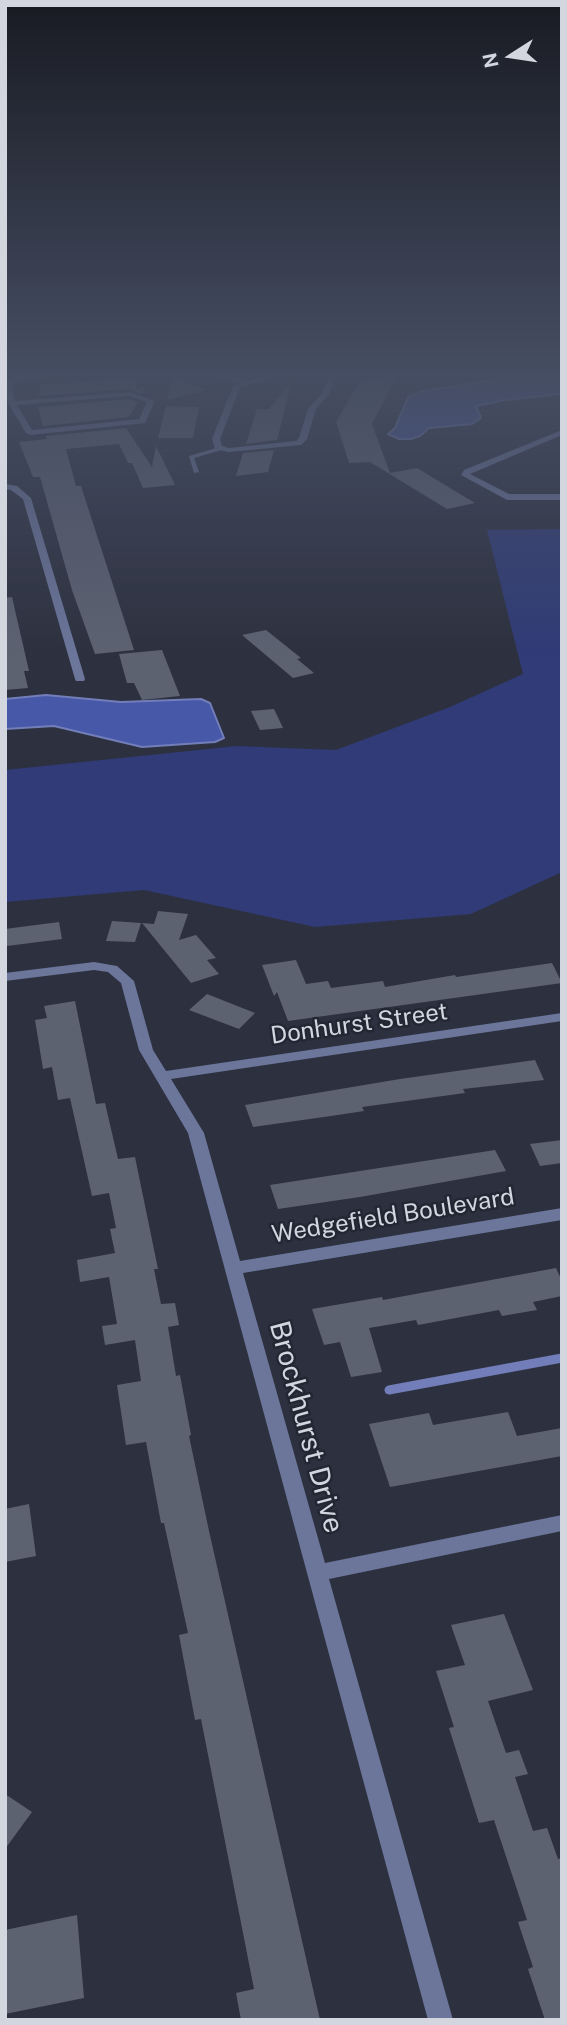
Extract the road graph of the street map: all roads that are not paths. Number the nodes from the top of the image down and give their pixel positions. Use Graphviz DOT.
graph roads {
  1 [pos="477,470"];
  2 [pos="5,486"];
  3 [pos="562,497"];
  4 [pos="80,679"];
  5 [pos="5,977"];
  6 [pos="562,1017"];
  7 [pos="162,1076"];
  8 [pos="562,1214"];
  9 [pos="233,1268"];
  10 [pos="562,1523"];
  11 [pos="317,1573"];
  12 [pos="442,2020"];
  1 -- 3 [label="street"];
  2 -- 4 [label="street"];
  5 -- 7 [label="street, Brockhurst Drive"];
  6 -- 7 [label="street, Donhurst Street"];
  7 -- 9 [label="street, Brockhurst Drive"];
  8 -- 9 [label="street, Wedgefield Boulevard"];
  9 -- 11 [label="street, Brockhurst Drive"];
  10 -- 11 [label="street"];
  11 -- 12 [label="street, Brockhurst Drive"];
}
